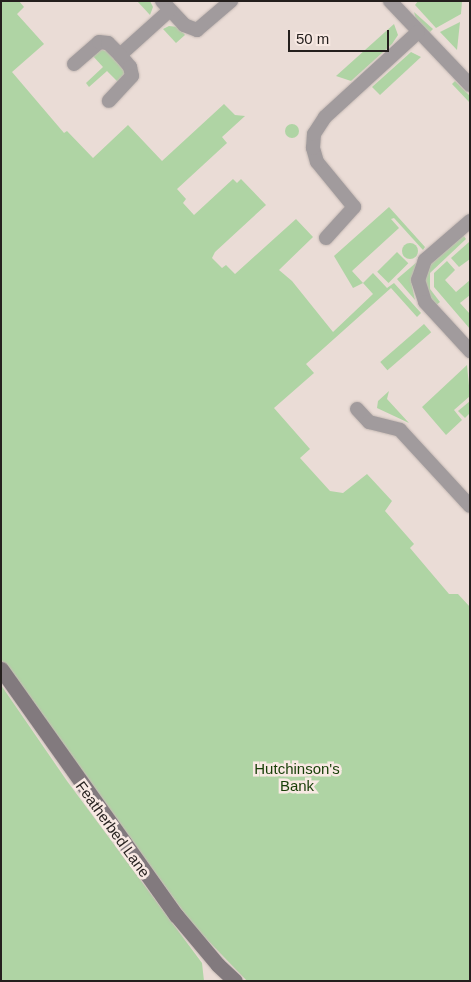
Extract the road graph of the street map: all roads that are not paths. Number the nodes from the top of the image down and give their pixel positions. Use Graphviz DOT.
graph roads {
  1 [pos="230,1"];
  2 [pos="409,1"];
  3 [pos="166,6"];
  4 [pos="394,6"];
  5 [pos="418,32"];
  6 [pos="120,55"];
  7 [pos="74,64"];
  8 [pos="470,86"];
  9 [pos="109,101"];
  10 [pos="470,221"];
  11 [pos="326,238"];
  12 [pos="470,350"];
  13 [pos="357,409"];
  14 [pos="470,506"];
  15 [pos="1,669"];
  16 [pos="235,981"];
  1 -- 3 [label="street"];
  2 -- 4 [label="street"];
  3 -- 6 [label="street"];
  4 -- 5 [label="street"];
  5 -- 8 [label="street"];
  5 -- 11 [label="street"];
  6 -- 7 [label="street"];
  6 -- 9 [label="street"];
  10 -- 12 [label="street"];
  13 -- 14 [label="street"];
  15 -- 16 [label="street, Featherbed Lane"];
}
